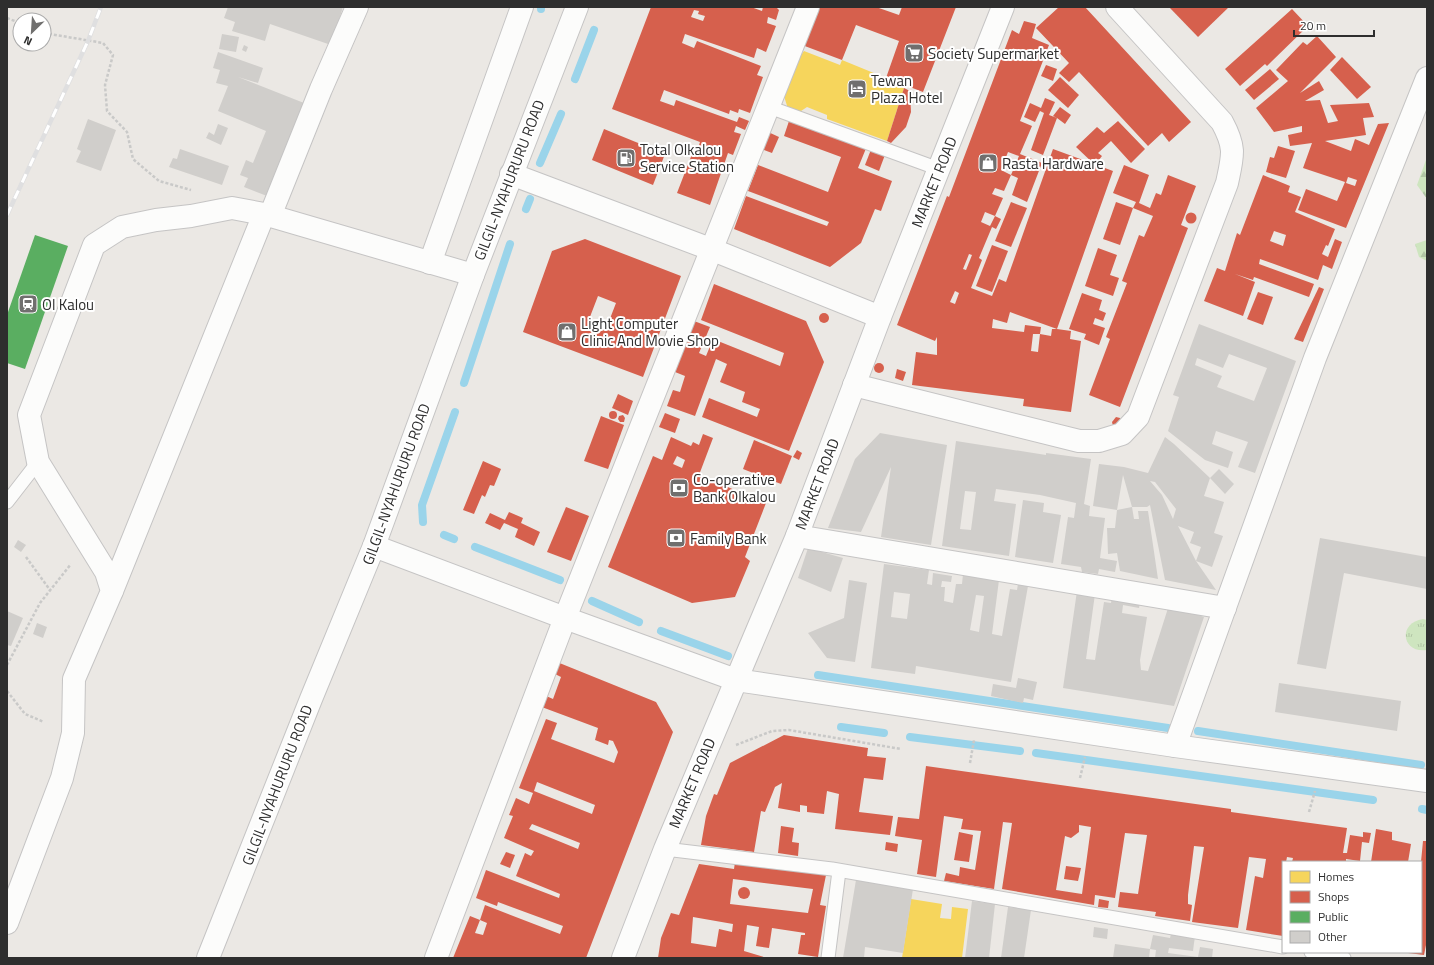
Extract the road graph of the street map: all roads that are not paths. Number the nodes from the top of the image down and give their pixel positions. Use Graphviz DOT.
graph roads {
  1 [pos="357,7"];
  2 [pos="522,7"];
  3 [pos="577,7"];
  4 [pos="808,7"];
  5 [pos="1003,7"];
  6 [pos="1117,7"];
  7 [pos="1427,78"];
  8 [pos="769,107"];
  9 [pos="939,169"];
  10 [pos="511,174"];
  11 [pos="267,215"];
  12 [pos="713,250"];
  13 [pos="430,263"];
  14 [pos="473,276"];
  15 [pos="880,318"];
  16 [pos="854,385"];
  17 [pos="38,462"];
  18 [pos="7,502"];
  19 [pos="797,536"];
  20 [pos="374,546"];
  21 [pos="112,591"];
  22 [pos="1225,608"];
  23 [pos="565,618"];
  24 [pos="736,680"];
  25 [pos="1175,746"];
  26 [pos="1427,781"];
  27 [pos="665,849"];
  28 [pos="840,871"];
  29 [pos="7,923"];
  30 [pos="1282,947"];
  31 [pos="1316,953"];
  32 [pos="208,958"];
  33 [pos="436,958"];
  34 [pos="623,958"];
  35 [pos="828,958"];
  36 [pos="1344,958"];
  1 -- 11 [label="street"];
  2 -- 13 [label="street"];
  3 -- 10 [label="street, GILGIL-NYAHURURU ROAD"];
  4 -- 8 [label="street"];
  5 -- 9 [label="street, MARKET ROAD"];
  6 -- 16 [label="street"];
  7 -- 22 [label="street"];
  8 -- 9 [label="lane"];
  8 -- 12 [label="street"];
  9 -- 15 [label="street, MARKET ROAD"];
  10 -- 12 [label="street"];
  10 -- 14 [label="street, GILGIL-NYAHURURU ROAD"];
  11 -- 13 [label="street"];
  11 -- 17 [label="street"];
  11 -- 21 [label="street"];
  12 -- 15 [label="street"];
  12 -- 23 [label="street"];
  13 -- 14 [label="street"];
  14 -- 20 [label="street, GILGIL-NYAHURURU ROAD"];
  15 -- 16 [label="street, MARKET ROAD"];
  16 -- 19 [label="street, MARKET ROAD"];
  17 -- 18 [label="lane"];
  17 -- 21 [label="street"];
  19 -- 22 [label="street"];
  19 -- 24 [label="street, MARKET ROAD"];
  20 -- 23 [label="street"];
  20 -- 32 [label="street, GILGIL-NYAHURURU ROAD"];
  21 -- 29 [label="street"];
  22 -- 25 [label="street"];
  23 -- 24 [label="street"];
  23 -- 33 [label="street"];
  24 -- 25 [label="street"];
  24 -- 27 [label="street, MARKET ROAD"];
  25 -- 26 [label="street"];
  27 -- 28 [label="lane"];
  27 -- 34 [label="street, MARKET ROAD"];
  28 -- 30 [label="lane"];
  28 -- 35 [label="lane"];
  31 -- 36 [label="lane"];
}
